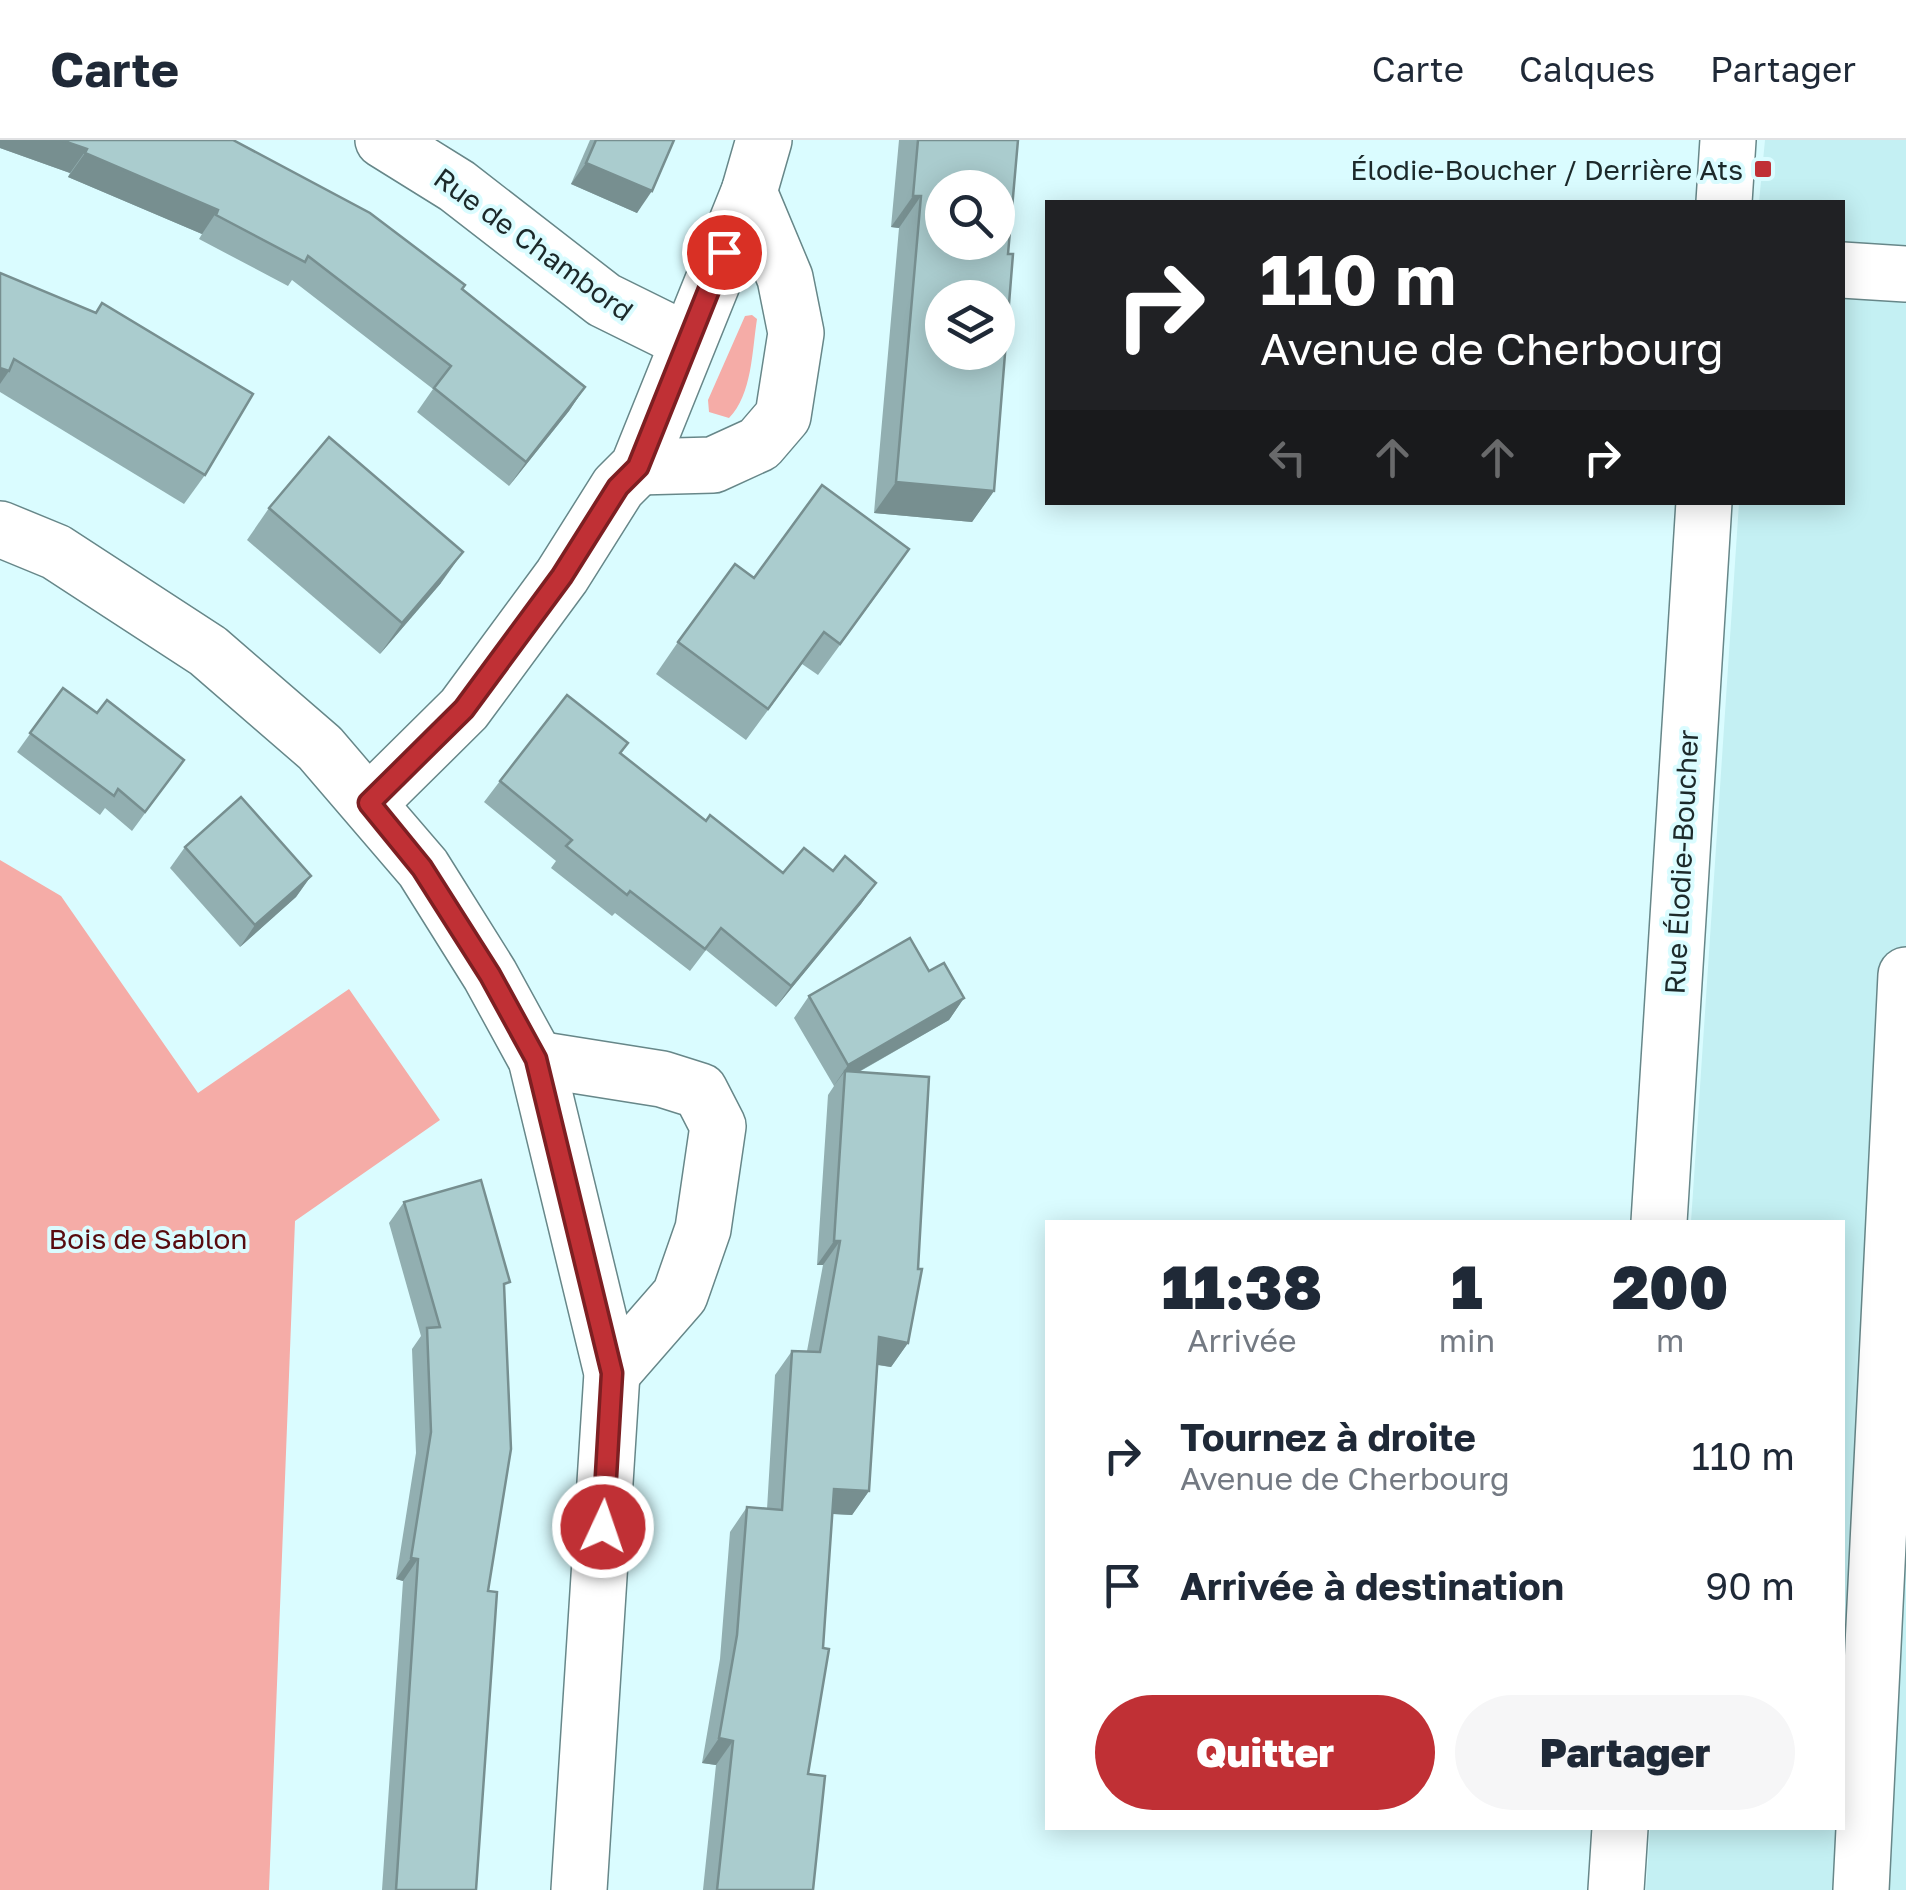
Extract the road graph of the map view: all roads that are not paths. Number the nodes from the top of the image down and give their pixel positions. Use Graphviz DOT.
graph roads {
  1 [pos="383,140"];
  2 [pos="764,140"];
  3 [pos="1728,140"];
  4 [pos="749,192"];
  5 [pos="1724,200"];
  6 [pos="1845,270"];
  7 [pos="1906,274"];
  8 [pos="687,341"];
  9 [pos="638,467"];
  10 [pos="1704,505"];
  11 [pos="0,528"];
  12 [pos="369,803"];
  13 [pos="1906,975"];
  14 [pos="536,1059"];
  15 [pos="1900,1216"];
  16 [pos="1659,1220"];
  17 [pos="612,1373"];
  18 [pos="1620,1830"];
  19 [pos="579,1890"];
  20 [pos="1616,1890"];
  21 [pos="1860,1890"];
  1 -- 8 [label="street, Rue de Chambord"];
  2 -- 4 [label="street"];
  3 -- 5 [label="street"];
  4 -- 8 [label="street"];
  4 -- 9 [label="street"];
  6 -- 7 [label="street"];
  8 -- 9 [label="street"];
  9 -- 12 [label="street"];
  10 -- 16 [label="street, Rue Élodie-Boucher"];
  11 -- 12 [label="street"];
  12 -- 14 [label="street"];
  13 -- 15 [label="street"];
  14 -- 17 [label="street"];
  14 -- 17 [label="street"];
  15 -- 21 [label="street"];
  17 -- 19 [label="street"];
  18 -- 20 [label="street"];
}
